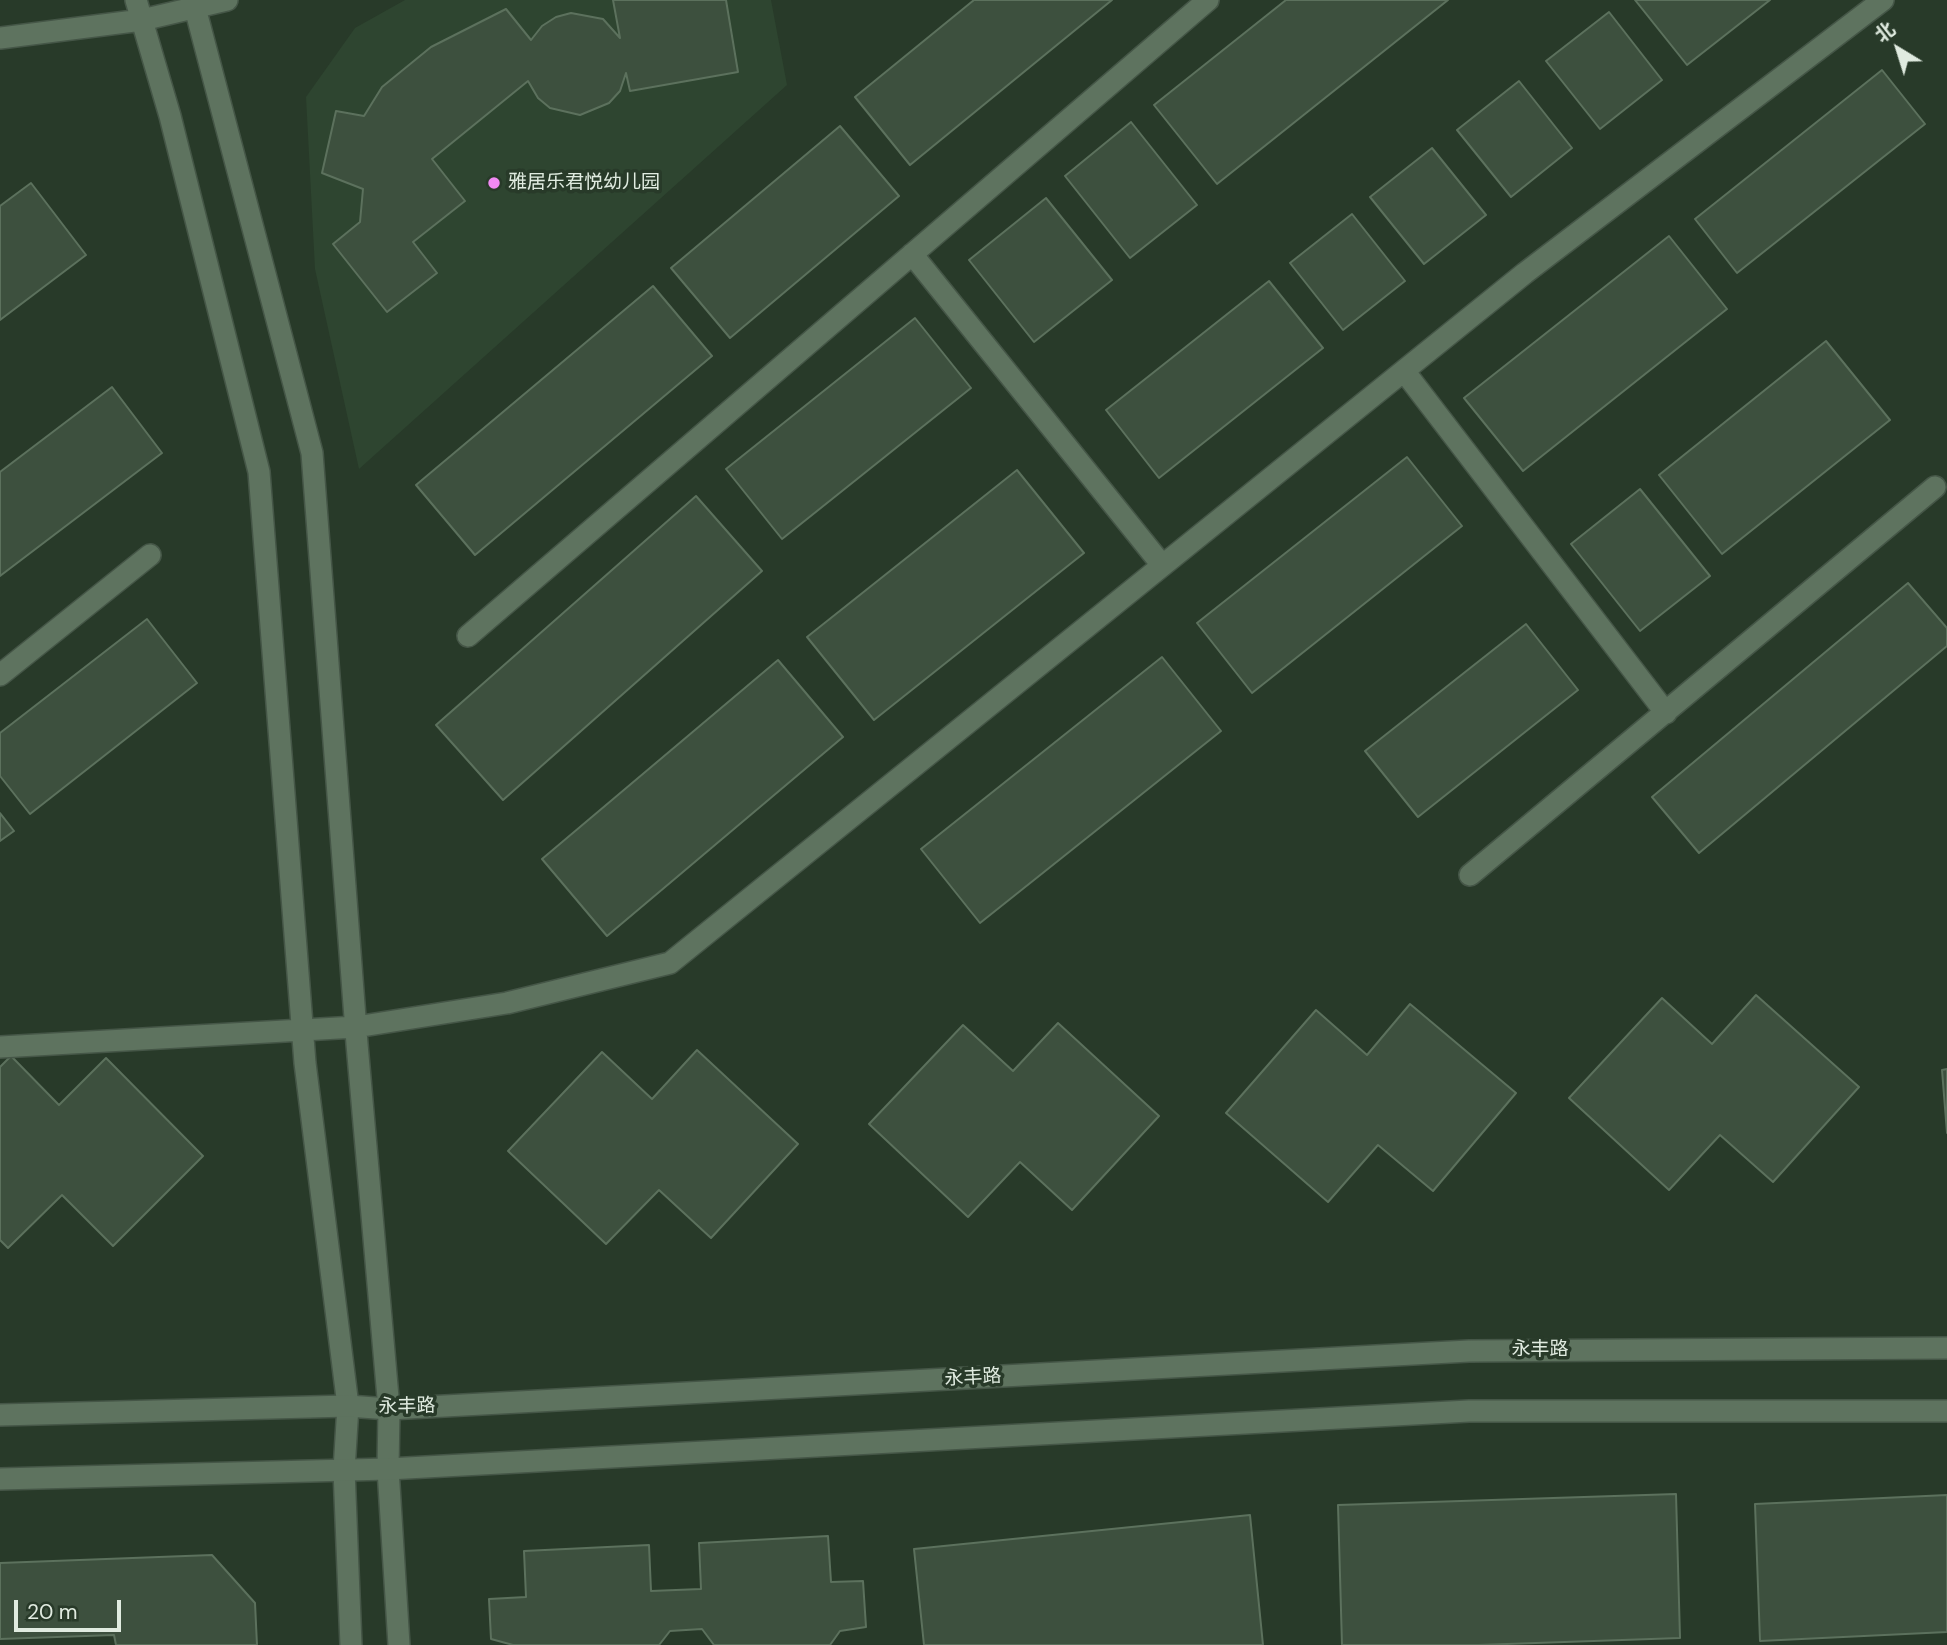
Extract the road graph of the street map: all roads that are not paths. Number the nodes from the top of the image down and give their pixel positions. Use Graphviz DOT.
graph roads {
  1 [pos="228,0"];
  2 [pos="1208,0"];
  3 [pos="1884,0"];
  4 [pos="194,4"];
  5 [pos="139,10"];
  6 [pos="0,38"];
  7 [pos="912,254"];
  8 [pos="1404,371"];
  9 [pos="1935,487"];
  10 [pos="150,555"];
  11 [pos="1162,565"];
  12 [pos="468,636"];
  13 [pos="0,675"];
  14 [pos="1666,713"];
  15 [pos="1471,875"];
  16 [pos="356,1027"];
  17 [pos="303,1031"];
  18 [pos="0,1047"];
  19 [pos="1947,1349"];
  20 [pos="348,1406"];
  21 [pos="389,1409"];
  22 [pos="1947,1411"];
  23 [pos="0,1415"];
  24 [pos="388,1469"];
  25 [pos="344,1470"];
  26 [pos="0,1479"];
  27 [pos="351,1645"];
  28 [pos="398,1645"];
  1 -- 4 [label="street"];
  2 -- 7 [label="street"];
  3 -- 8 [label="street"];
  4 -- 5 [label="street"];
  4 -- 16 [label="street"];
  5 -- 6 [label="street"];
  5 -- 17 [label="street"];
  7 -- 11 [label="street"];
  7 -- 12 [label="street"];
  8 -- 11 [label="street"];
  8 -- 14 [label="street"];
  9 -- 14 [label="street"];
  10 -- 13 [label="street"];
  11 -- 16 [label="street"];
  14 -- 15 [label="street"];
  16 -- 17 [label="street"];
  16 -- 21 [label="street"];
  17 -- 18 [label="street"];
  17 -- 20 [label="street"];
  19 -- 21 [label="street, 永丰路"];
  20 -- 21 [label="street, 永丰路"];
  20 -- 23 [label="street, 永丰路"];
  20 -- 25 [label="street"];
  21 -- 24 [label="street"];
  22 -- 24 [label="street"];
  24 -- 25 [label="street"];
  24 -- 28 [label="street"];
  25 -- 26 [label="street"];
  25 -- 27 [label="street"];
}
